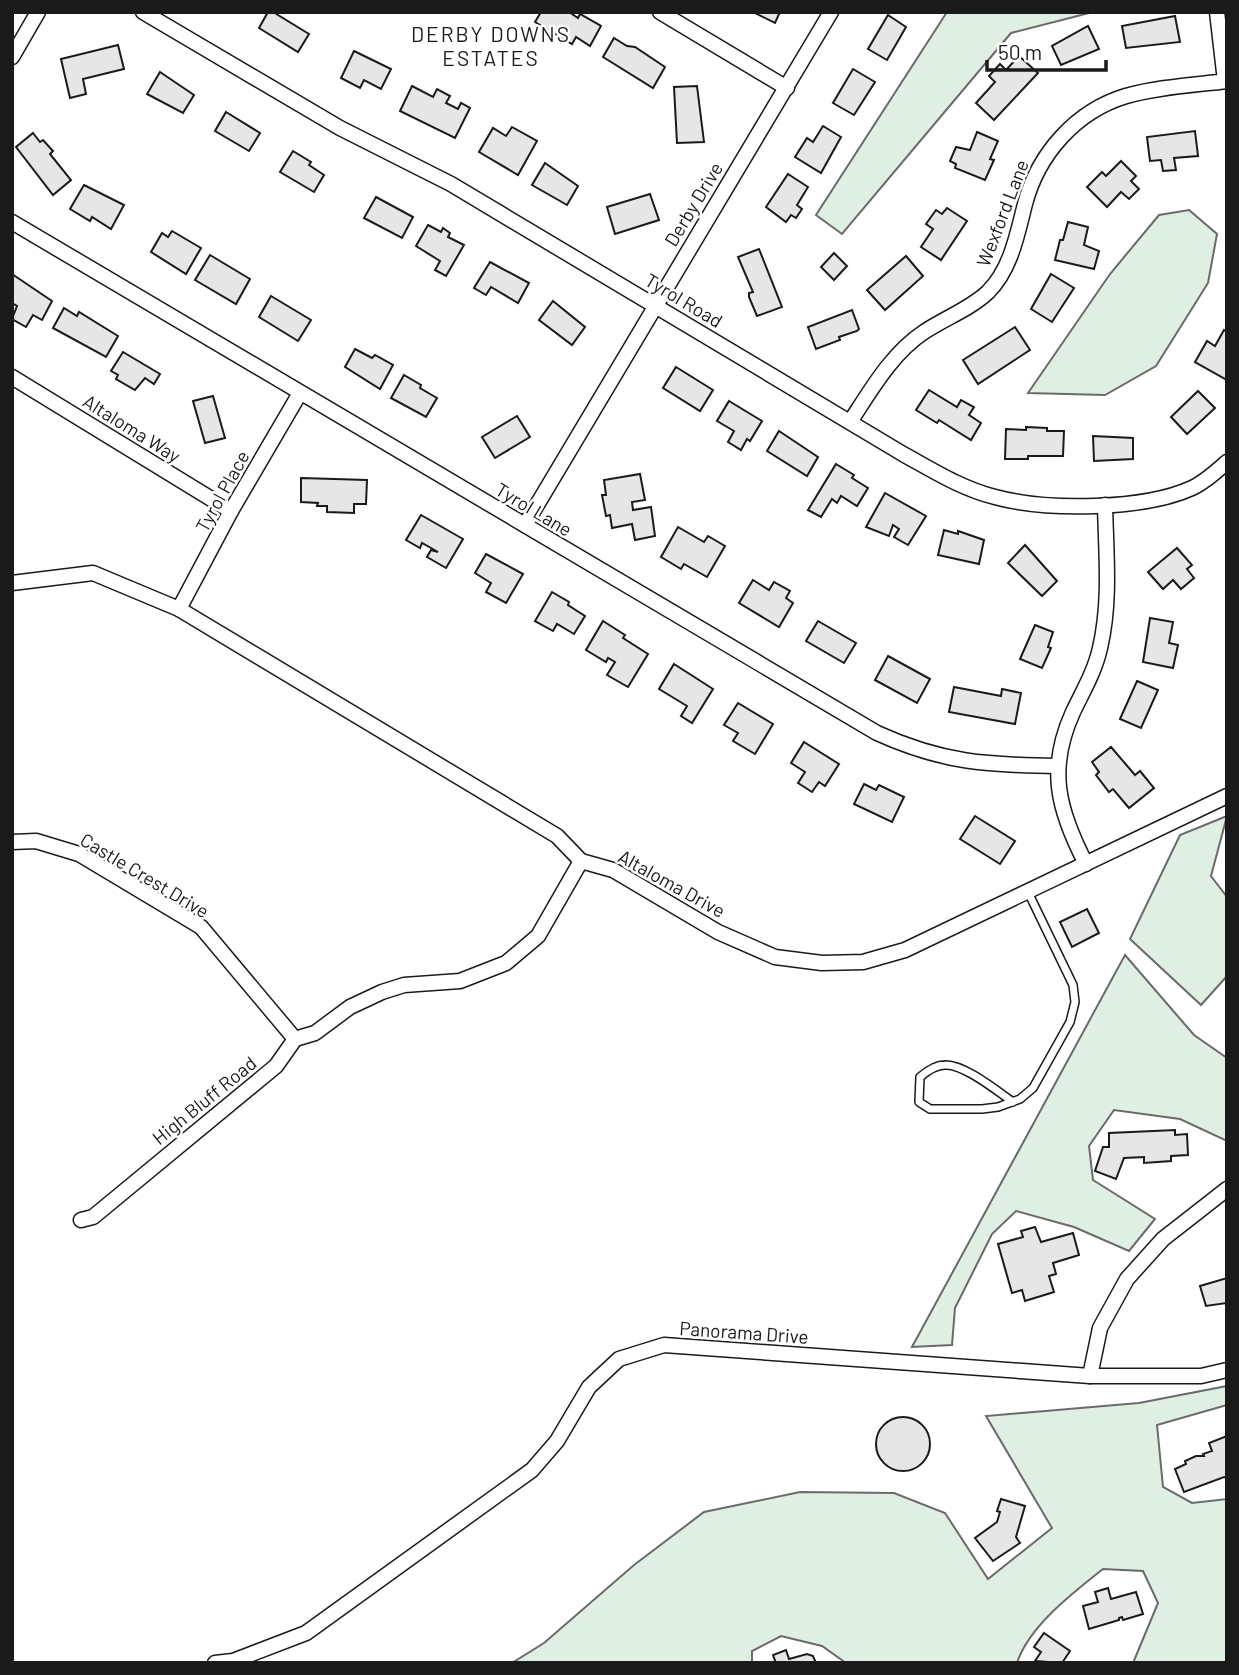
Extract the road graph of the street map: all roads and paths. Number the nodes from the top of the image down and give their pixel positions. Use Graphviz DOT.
graph roads {
  1 [pos="38,12"];
  2 [pos="143,12"];
  3 [pos="660,12"];
  4 [pos="831,12"];
  5 [pos="1217,12"];
  6 [pos="12,57"];
  7 [pos="1226,81"];
  8 [pos="787,88"];
  9 [pos="12,222"];
  10 [pos="654,305"];
  11 [pos="12,377"];
  12 [pos="300,393"];
  13 [pos="850,422"];
  14 [pos="1227,462"];
  15 [pos="1105,505"];
  16 [pos="231,511"];
  17 [pos="524,525"];
  18 [pos="12,583"];
  19 [pos="179,609"];
  20 [pos="1058,766"];
  21 [pos="1227,796"];
  22 [pos="12,842"];
  23 [pos="581,861"];
  24 [pos="1086,864"];
  25 [pos="1028,891"];
  26 [pos="295,1039"];
  27 [pos="1013,1102"];
  28 [pos="1227,1189"];
  29 [pos="81,1220"];
  30 [pos="1227,1370"];
  31 [pos="1090,1376"];
  32 [pos="215,1663"];
  1 -- 6 [label="street"];
  2 -- 10 [label="street, Tyrol Road"];
  3 -- 8 [label="street"];
  4 -- 8 [label="street, Derby Drive"];
  5 -- 7 [label="street"];
  7 -- 13 [label="street, Wexford Lane"];
  8 -- 10 [label="street, Derby Drive"];
  9 -- 12 [label="street, Tyrol Lane"];
  10 -- 13 [label="street, Tyrol Road"];
  10 -- 17 [label="street, Derby Drive"];
  11 -- 16 [label="street, Altaloma Way"];
  12 -- 16 [label="street, Tyrol Place"];
  12 -- 17 [label="street, Tyrol Lane"];
  13 -- 15 [label="street, Tyrol Road"];
  14 -- 15 [label="street, Tyrol Road"];
  15 -- 20 [label="street"];
  16 -- 19 [label="street, Tyrol Place"];
  17 -- 20 [label="street, Tyrol Lane"];
  18 -- 19 [label="street"];
  19 -- 23 [label="street"];
  20 -- 24 [label="street"];
  21 -- 24 [label="street, Altaloma Drive"];
  22 -- 26 [label="street, Castle Crest Drive"];
  23 -- 25 [label="street, Altaloma Drive"];
  23 -- 26 [label="street, High Bluff Road"];
  24 -- 25 [label="street, Altaloma Drive"];
  25 -- 27 [label="lane"];
  26 -- 29 [label="street, High Bluff Road"];
  27 -- 27 [label="lane"];
  28 -- 31 [label="street"];
  30 -- 31 [label="street, Panorama Drive"];
  31 -- 32 [label="street, Panorama Drive"];
}
